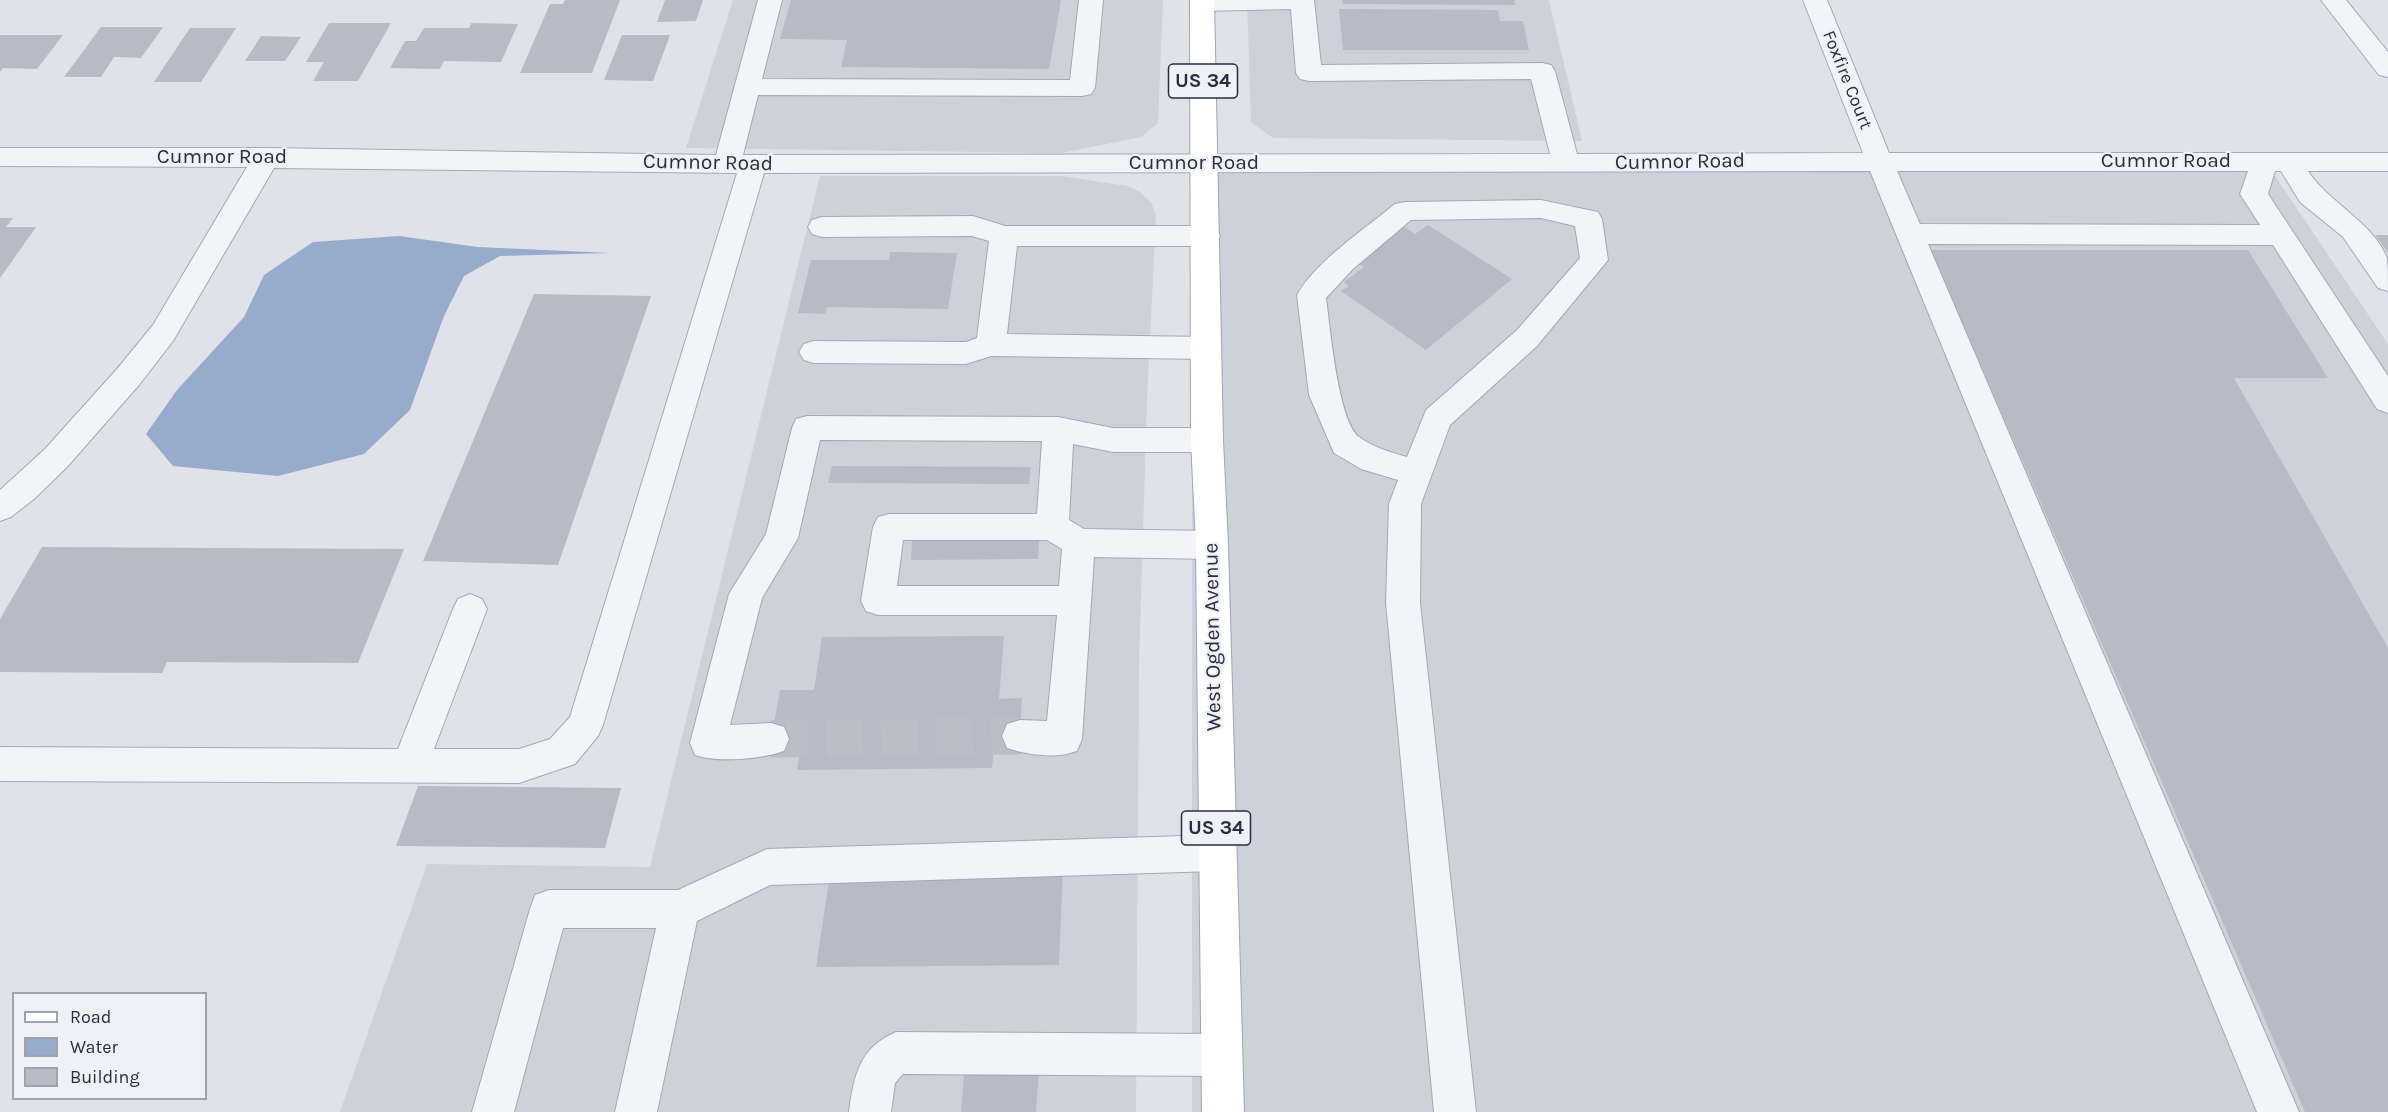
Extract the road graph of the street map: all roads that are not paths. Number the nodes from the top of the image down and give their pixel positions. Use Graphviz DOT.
graph roads {
  1 [pos="770,0"];
  2 [pos="1091,0"];
  3 [pos="1815,0"];
  4 [pos="2333,0"];
  5 [pos="1302,1"];
  6 [pos="1202,2"];
  7 [pos="2388,69"];
  8 [pos="746,87"];
  9 [pos="0,157"];
  10 [pos="267,157"];
  11 [pos="1879,160"];
  12 [pos="2276,161"];
  13 [pos="1204,162"];
  14 [pos="2388,162"];
  15 [pos="740,164"];
  16 [pos="1566,164"];
  17 [pos="822,227"];
  18 [pos="1911,234"];
  19 [pos="2280,235"];
  20 [pos="1004,236"];
  21 [pos="1206,236"];
  22 [pos="2388,280"];
  23 [pos="991,345"];
  24 [pos="1206,348"];
  25 [pos="814,352"];
  26 [pos="2388,401"];
  27 [pos="1058,429"];
  28 [pos="1207,440"];
  29 [pos="1416,472"];
  30 [pos="0,508"];
  31 [pos="1066,535"];
  32 [pos="1212,544"];
  33 [pos="1076,600"];
  34 [pos="470,609"];
  35 [pos="1020,736"];
  36 [pos="771,739"];
  37 [pos="0,764"];
  38 [pos="410,765"];
  39 [pos="1216,853"];
  40 [pos="680,909"];
  41 [pos="1221,1055"];
  42 [pos="493,1112"];
  43 [pos="636,1112"];
  44 [pos="870,1112"];
  45 [pos="1222,1112"];
  46 [pos="1455,1112"];
  47 [pos="2278,1112"];
  1 -- 8 [label="street"];
  2 -- 8 [label="street"];
  3 -- 11 [label="street, Foxfire Court"];
  4 -- 7 [label="street"];
  5 -- 6 [label="street"];
  5 -- 16 [label="street"];
  6 -- 13 [label="main road, US 34"];
  8 -- 15 [label="street"];
  9 -- 10 [label="street, Cumnor Road"];
  10 -- 15 [label="street, Cumnor Road"];
  10 -- 30 [label="street"];
  11 -- 12 [label="street, Cumnor Road"];
  11 -- 16 [label="street, Cumnor Road"];
  11 -- 18 [label="street, Foxfire Court"];
  12 -- 14 [label="street, Cumnor Road"];
  12 -- 19 [label="street"];
  12 -- 22 [label="street"];
  13 -- 15 [label="street, Cumnor Road"];
  13 -- 16 [label="street, Cumnor Road"];
  13 -- 21 [label="main road, West Ogden Avenue / US 34"];
  15 -- 38 [label="street"];
  17 -- 20 [label="street"];
  18 -- 19 [label="street"];
  18 -- 47 [label="street, Foxfire Court"];
  19 -- 26 [label="street"];
  20 -- 21 [label="street"];
  20 -- 23 [label="street"];
  21 -- 24 [label="main road, West Ogden Avenue / US 34"];
  23 -- 24 [label="street"];
  23 -- 25 [label="street"];
  24 -- 28 [label="main road, West Ogden Avenue / US 34"];
  27 -- 28 [label="street"];
  27 -- 31 [label="street"];
  27 -- 36 [label="street"];
  28 -- 32 [label="main road, West Ogden Avenue / US 34"];
  29 -- 29 [label="street"];
  29 -- 46 [label="street"];
  31 -- 32 [label="street"];
  31 -- 33 [label="street"];
  31 -- 33 [label="street"];
  32 -- 39 [label="main road, West Ogden Avenue / US 34"];
  33 -- 35 [label="street"];
  34 -- 38 [label="street"];
  37 -- 38 [label="street"];
  39 -- 40 [label="street"];
  39 -- 41 [label="main road, West Ogden Avenue / US 34"];
  40 -- 42 [label="street"];
  40 -- 43 [label="street"];
  41 -- 44 [label="street"];
  41 -- 45 [label="main road, West Ogden Avenue / US 34"];
}
